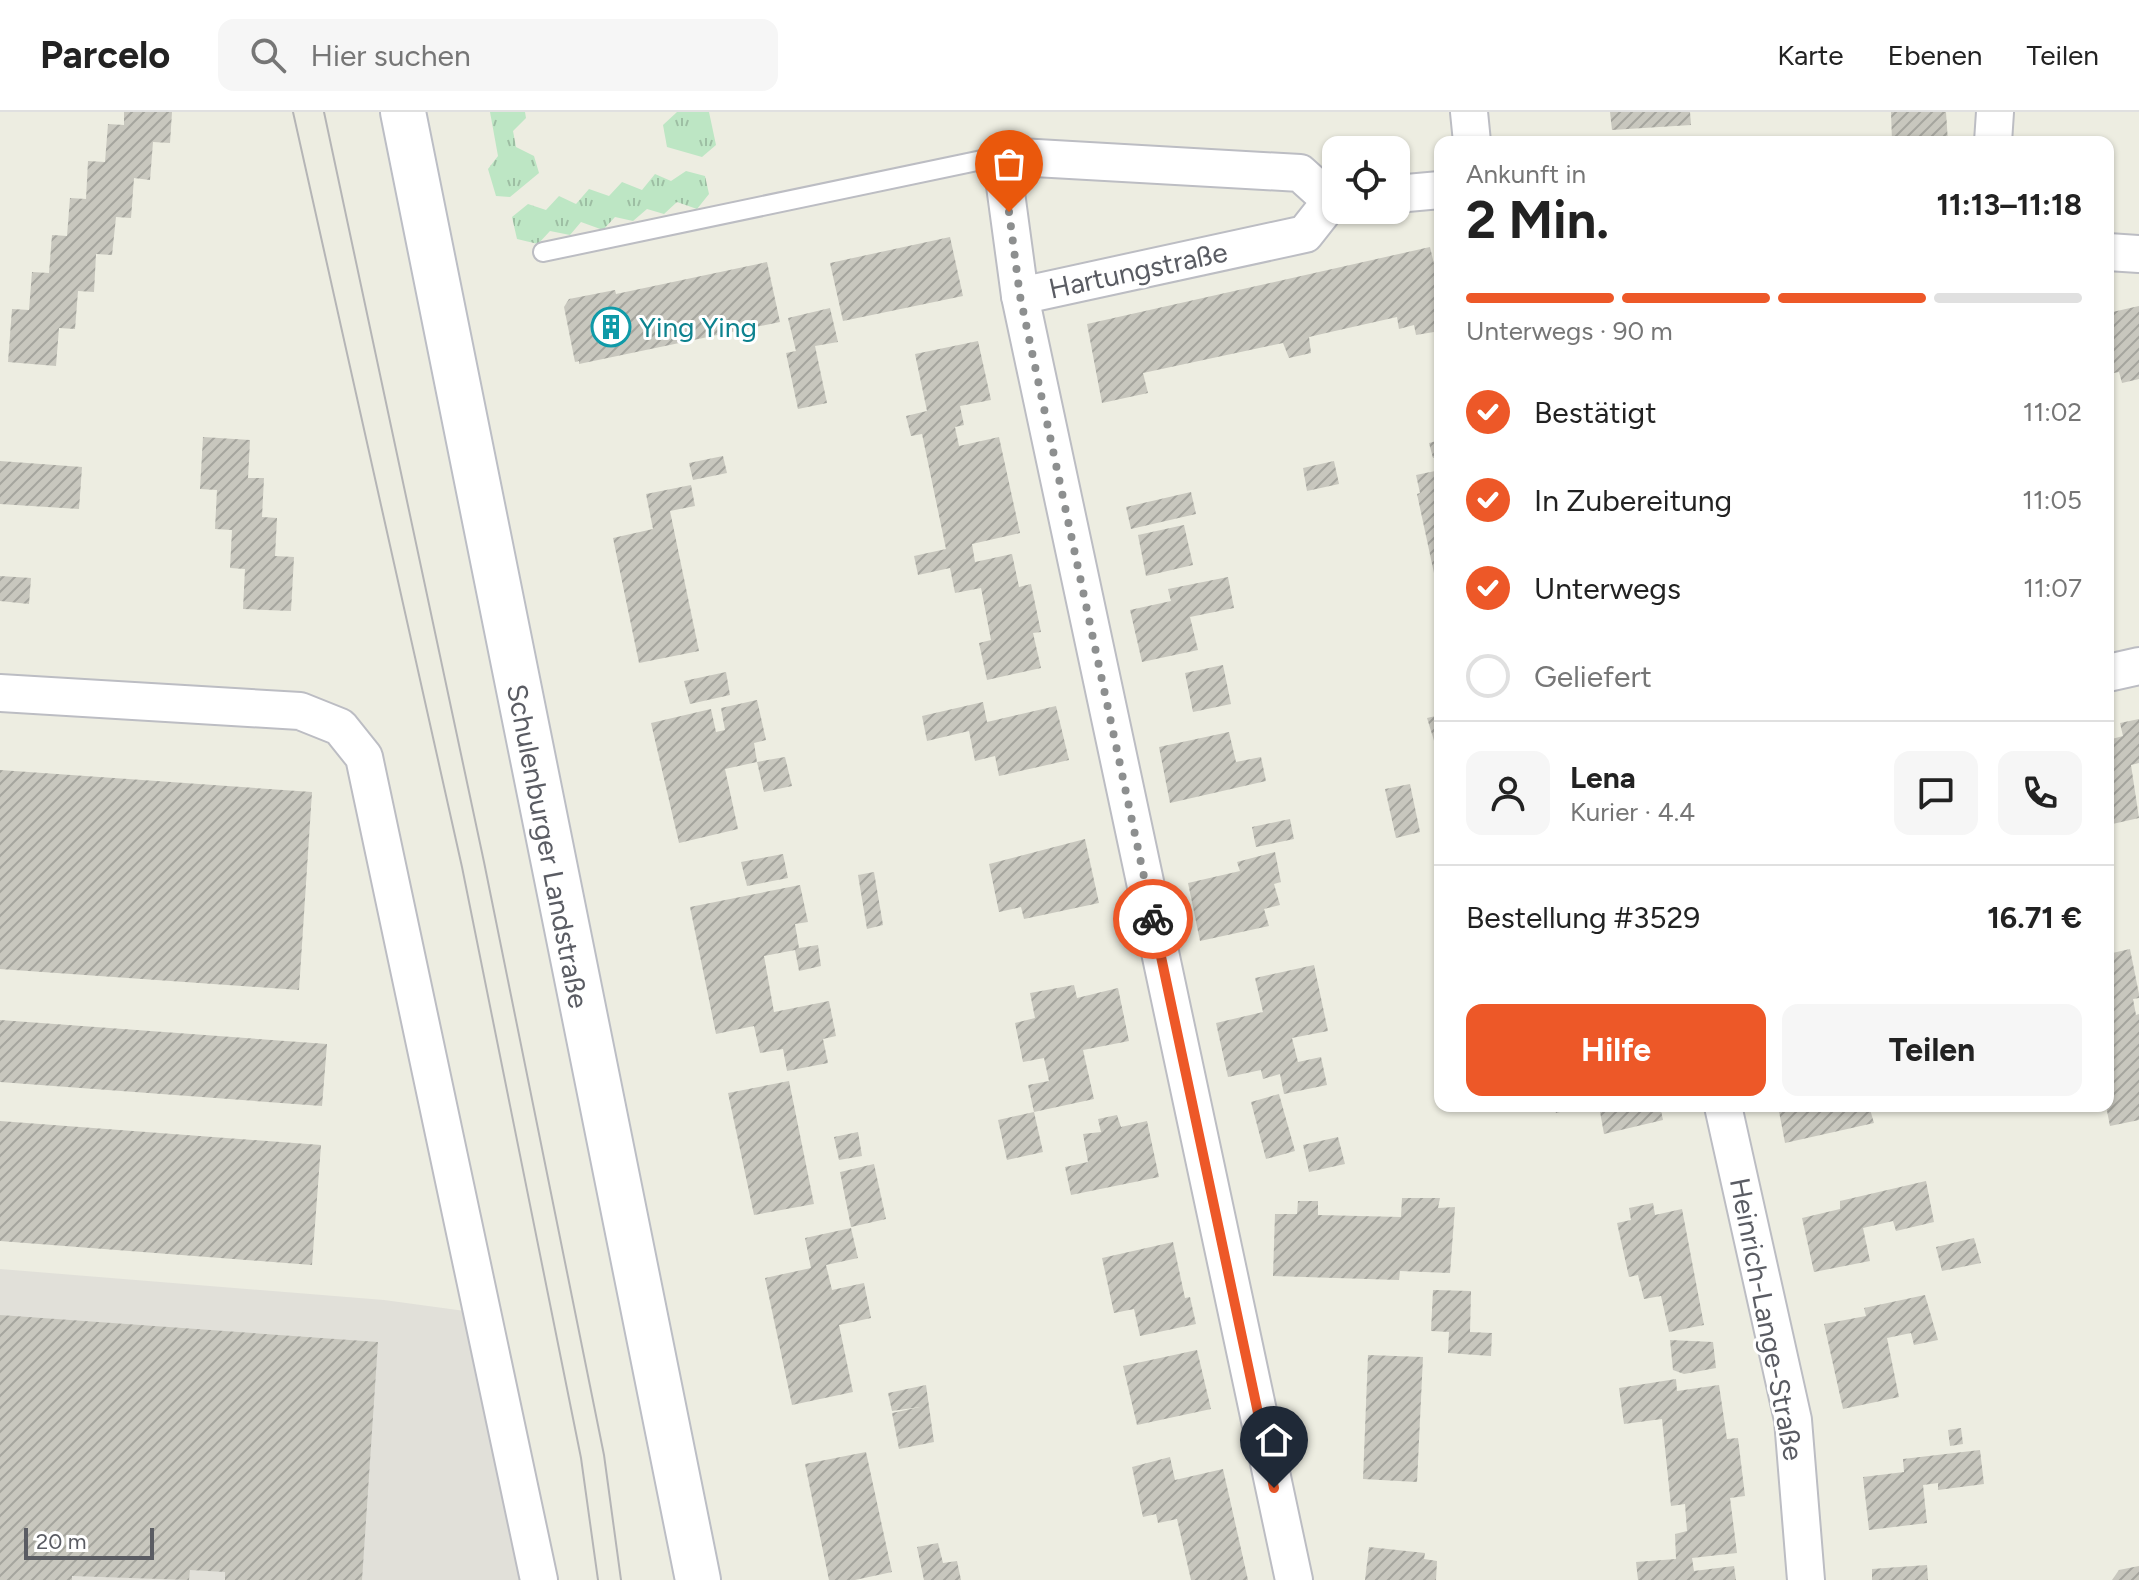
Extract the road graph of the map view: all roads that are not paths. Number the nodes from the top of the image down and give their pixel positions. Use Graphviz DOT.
graph roads {
  1 [pos="403,112"];
  2 [pos="1469,112"];
  3 [pos="1995,112"];
  4 [pos="1471,136"];
  5 [pos="1993,136"];
  6 [pos="1001,156"];
  7 [pos="1322,191"];
  8 [pos="1434,191"];
  9 [pos="1410,193"];
  10 [pos="1322,213"];
  11 [pos="543,252"];
  12 [pos="2114,252"];
  13 [pos="2139,254"];
  14 [pos="1020,296"];
  15 [pos="2139,666"];
  16 [pos="2114,672"];
  17 [pos="0,693"];
  18 [pos="1724,1112"];
  19 [pos="539,1580"];
  20 [pos="698,1580"];
  21 [pos="1294,1580"];
  22 [pos="1806,1580"];
  1 -- 20 [label="main road, Schulenburger Landstraße"];
  2 -- 4 [label="street"];
  3 -- 5 [label="street"];
  6 -- 7 [label="street, Hartungstraße"];
  6 -- 11 [label="lane, Hartungstraße"];
  6 -- 14 [label="street, Hartungstraße"];
  8 -- 9 [label="street"];
  10 -- 14 [label="street, Hartungstraße"];
  12 -- 13 [label="street"];
  14 -- 21 [label="street"];
  15 -- 16 [label="street"];
  17 -- 19 [label="street"];
  18 -- 22 [label="street, Heinrich-Lange-Straße"];
}
